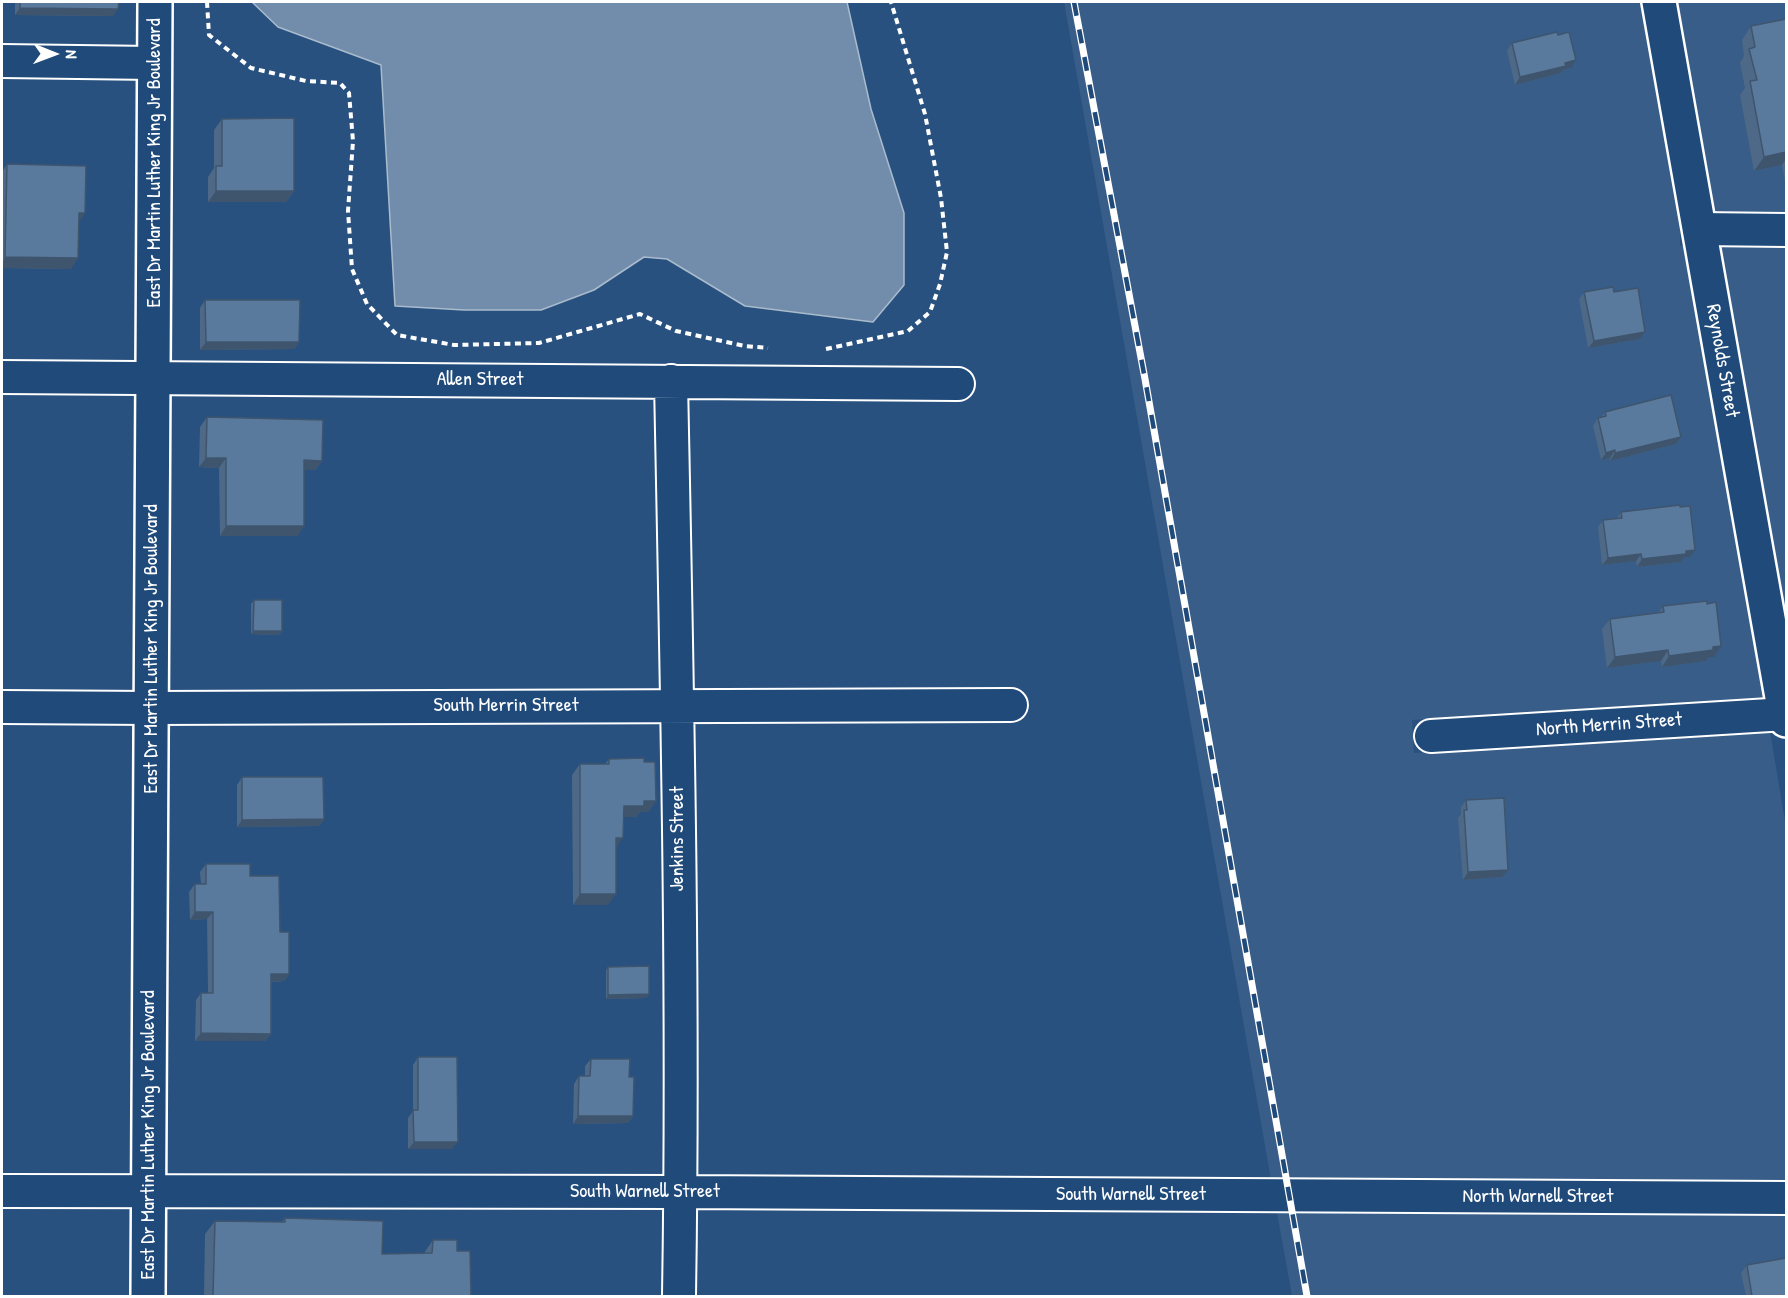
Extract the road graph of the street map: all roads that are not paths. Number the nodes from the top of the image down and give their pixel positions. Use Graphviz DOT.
graph roads {
  1 [pos="155,2"];
  2 [pos="1659,2"];
  3 [pos="2,61"];
  4 [pos="154,63"];
  5 [pos="1699,229"];
  6 [pos="1786,230"];
  7 [pos="2,377"];
  8 [pos="154,379"];
  9 [pos="671,381"];
  10 [pos="958,384"];
  11 [pos="677,704"];
  12 [pos="1011,705"];
  13 [pos="2,707"];
  14 [pos="151,708"];
  15 [pos="1786,716"];
  16 [pos="1431,736"];
  17 [pos="2,1191"];
  18 [pos="149,1191"];
  19 [pos="681,1192"];
  20 [pos="1289,1197"];
  21 [pos="1786,1198"];
  22 [pos="148,1296"];
  23 [pos="679,1296"];
  1 -- 4 [label="street, East Dr Martin Luther King Jr Boulevard"];
  2 -- 5 [label="street, Reynolds Street"];
  3 -- 4 [label="street"];
  4 -- 8 [label="street, East Dr Martin Luther King Jr Boulevard"];
  5 -- 6 [label="street"];
  5 -- 15 [label="street, Reynolds Street"];
  7 -- 8 [label="street, Allen Street"];
  8 -- 9 [label="street, Allen Street"];
  8 -- 14 [label="street, East Dr Martin Luther King Jr Boulevard"];
  9 -- 10 [label="street, Allen Street"];
  9 -- 11 [label="street, Jenkins Street"];
  11 -- 12 [label="street, South Merrin Street"];
  11 -- 14 [label="street, South Merrin Street"];
  11 -- 19 [label="street, Jenkins Street"];
  13 -- 14 [label="street, South Merrin Street"];
  14 -- 18 [label="street, East Dr Martin Luther King Jr Boulevard"];
  15 -- 16 [label="street, North Merrin Street"];
  17 -- 18 [label="street, South Warnell Street"];
  18 -- 19 [label="street, South Warnell Street"];
  18 -- 22 [label="street, East Dr Martin Luther King Jr Boulevard"];
  19 -- 20 [label="street, South Warnell Street"];
  19 -- 23 [label="street, Jenkins Street"];
  20 -- 21 [label="street, North Warnell Street"];
}
